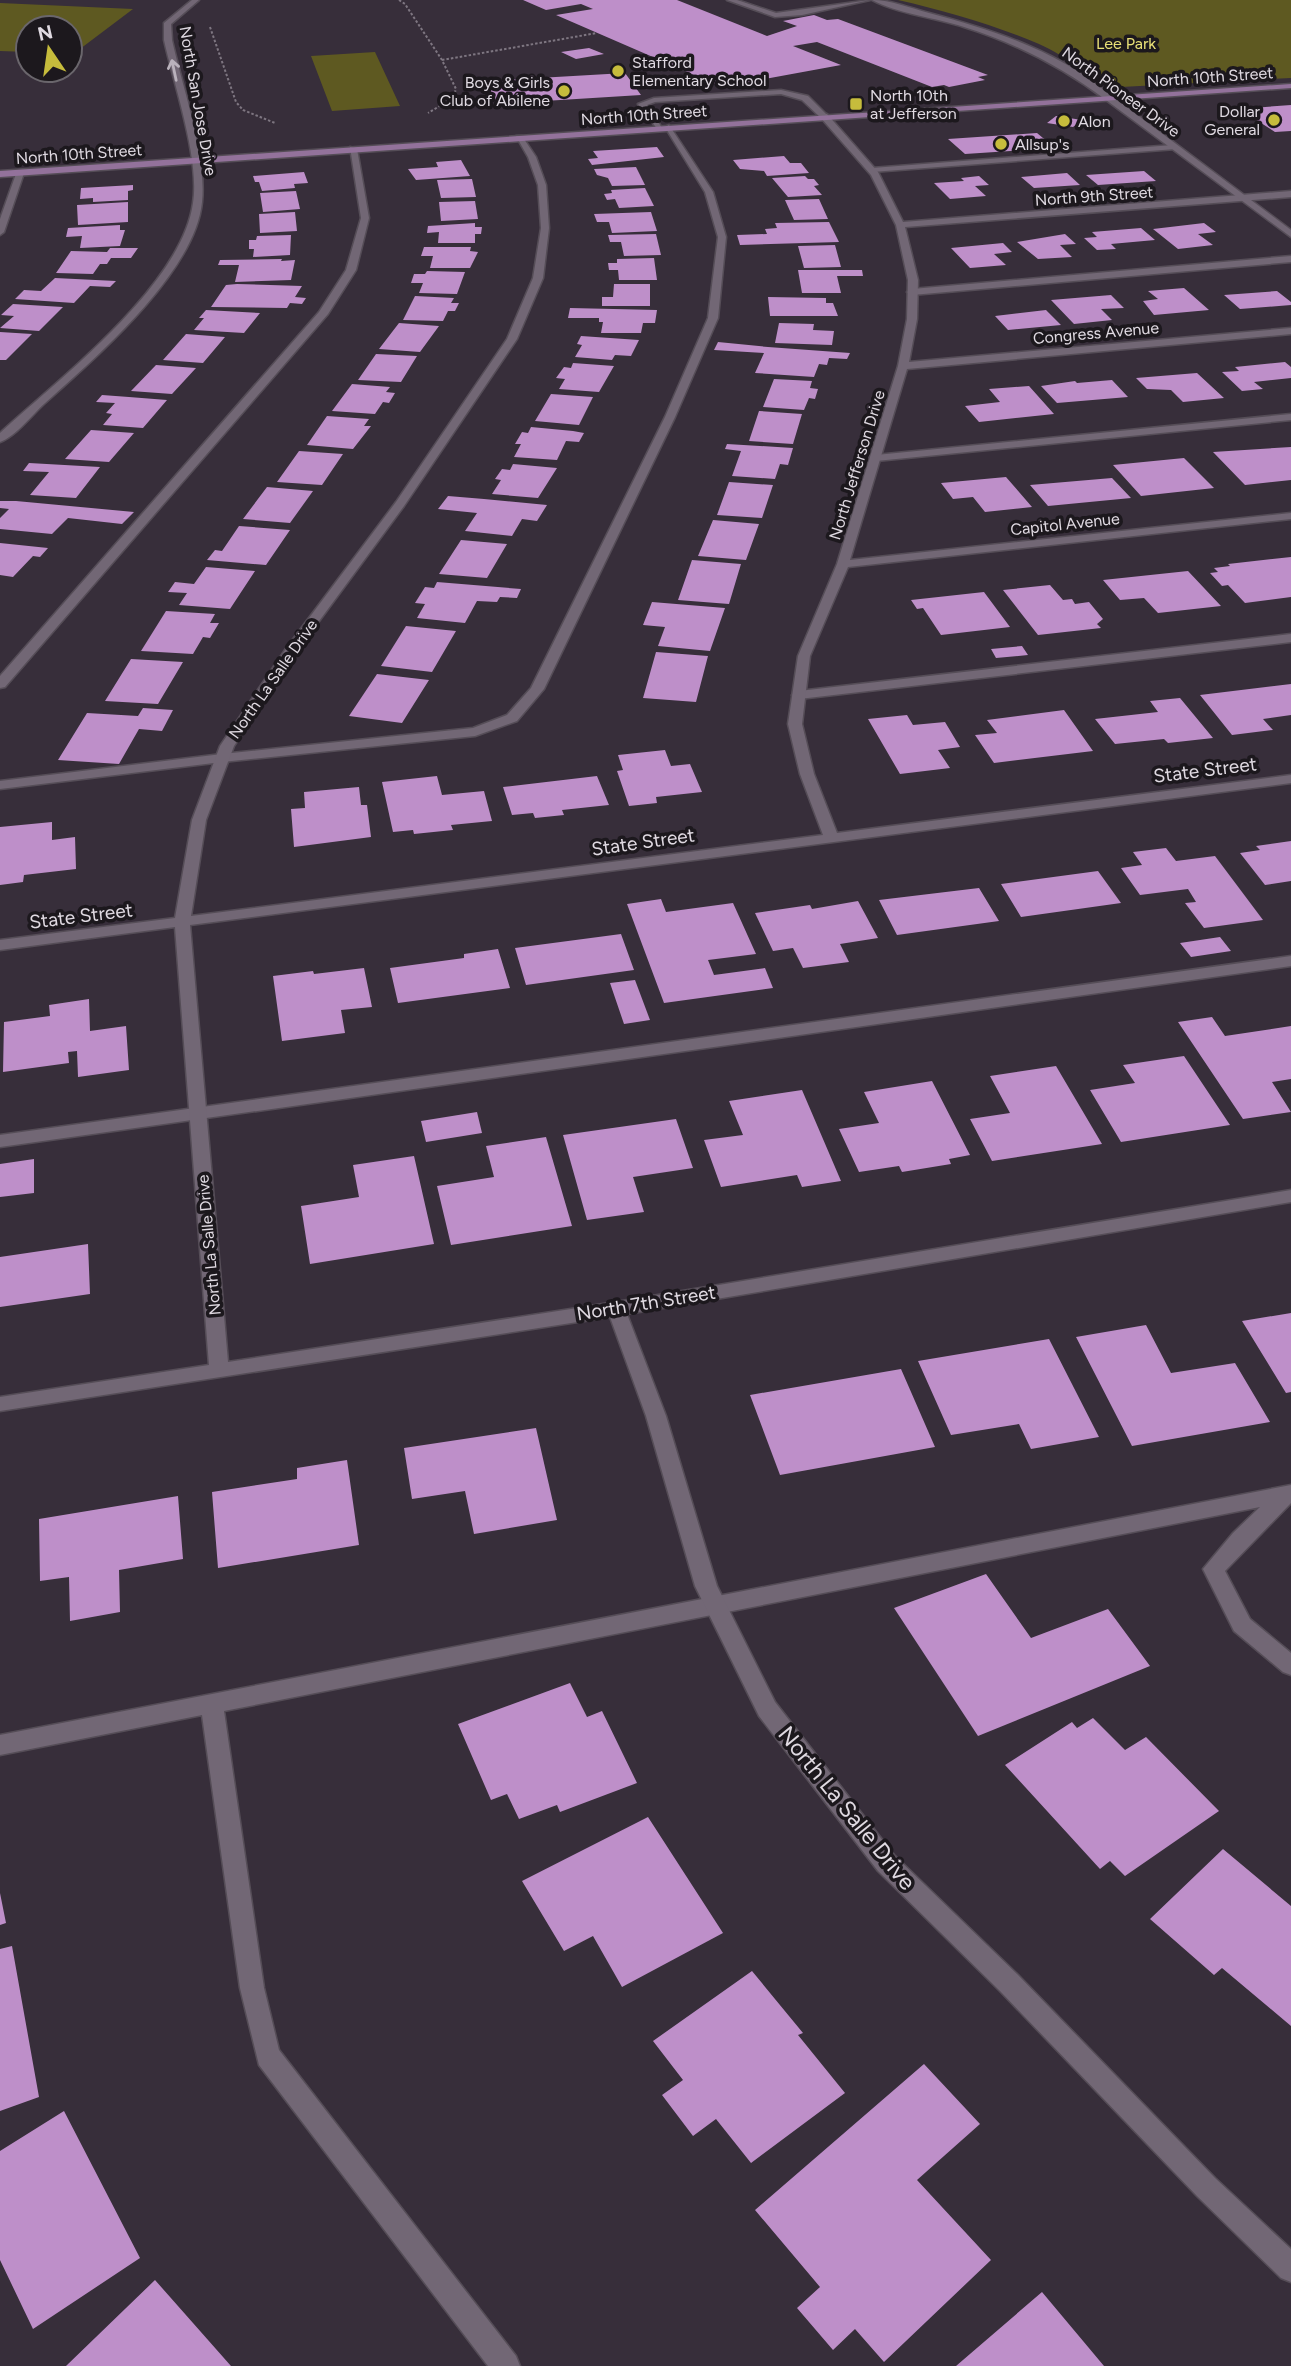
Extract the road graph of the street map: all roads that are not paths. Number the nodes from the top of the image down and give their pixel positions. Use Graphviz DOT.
graph roads {
  1 [pos="196,0"];
  2 [pos="730,0"];
  3 [pos="867,0"];
  4 [pos="875,0"];
  5 [pos="1291,86"];
  6 [pos="1109,98"];
  7 [pos="824,116"];
  8 [pos="664,128"];
  9 [pos="519,138"];
  10 [pos="1173,147"];
  11 [pos="353,149"];
  12 [pos="193,160"];
  13 [pos="872,170"];
  14 [pos="20,173"];
  15 [pos="0,174"];
  16 [pos="1291,194"];
  17 [pos="1244,198"];
  18 [pos="900,225"];
  19 [pos="0,232"];
  20 [pos="1291,234"];
  21 [pos="1291,259"];
  22 [pos="912,292"];
  23 [pos="1291,331"];
  24 [pos="903,366"];
  25 [pos="1291,417"];
  26 [pos="0,439"];
  27 [pos="876,458"];
  28 [pos="1291,516"];
  29 [pos="843,564"];
  30 [pos="1291,638"];
  31 [pos="0,684"];
  32 [pos="799,695"];
  33 [pos="222,758"];
  34 [pos="1291,779"];
  35 [pos="0,785"];
  36 [pos="831,836"];
  37 [pos="182,923"];
  38 [pos="0,945"];
  39 [pos="1291,961"];
  40 [pos="198,1112"];
  41 [pos="0,1141"];
  42 [pos="1291,1196"];
  43 [pos="616,1309"];
  44 [pos="219,1370"];
  45 [pos="0,1404"];
  46 [pos="1289,1493"];
  47 [pos="715,1605"];
  48 [pos="1291,1666"];
  49 [pos="212,1704"];
  50 [pos="0,1745"];
  51 [pos="1291,2268"];
  52 [pos="506,2366"];
  12 -- 1 [label="street, North San Jose Drive, one-way"];
  2 -- 3 [label="street"];
  4 -- 6 [label="street, North Pioneer Drive"];
  5 -- 6 [label="main road, North 10th Street"];
  6 -- 7 [label="main road, North 10th Street"];
  6 -- 10 [label="street, North Pioneer Drive"];
  7 -- 8 [label="main road, North 10th Street"];
  7 -- 8 [label="street, North Jefferson Drive"];
  7 -- 13 [label="street, North Jefferson Drive"];
  8 -- 9 [label="main road, North 10th Street"];
  8 -- 33 [label="street"];
  9 -- 11 [label="main road, North 10th Street"];
  9 -- 33 [label="street, North La Salle Drive"];
  10 -- 13 [label="street"];
  10 -- 17 [label="street, North Pioneer Drive"];
  11 -- 12 [label="main road, North 10th Street"];
  11 -- 31 [label="street"];
  12 -- 14 [label="main road, North 10th Street"];
  12 -- 26 [label="street, North San Jose Drive"];
  13 -- 18 [label="street, North Jefferson Drive"];
  14 -- 15 [label="main road, North 10th Street"];
  14 -- 19 [label="street"];
  16 -- 17 [label="street, North 9th Street"];
  17 -- 18 [label="street, North 9th Street"];
  17 -- 20 [label="street, North Pioneer Drive"];
  18 -- 22 [label="street, North Jefferson Drive"];
  21 -- 22 [label="street"];
  22 -- 24 [label="street, North Jefferson Drive"];
  23 -- 24 [label="street, Congress Avenue"];
  24 -- 27 [label="street, North Jefferson Drive"];
  25 -- 27 [label="street"];
  27 -- 29 [label="street, North Jefferson Drive"];
  28 -- 29 [label="street, Capitol Avenue"];
  29 -- 32 [label="street, North Jefferson Drive"];
  30 -- 32 [label="street"];
  32 -- 36 [label="street, North Jefferson Drive"];
  33 -- 35 [label="street"];
  33 -- 37 [label="street, North La Salle Drive"];
  34 -- 36 [label="street, State Street"];
  36 -- 37 [label="street, State Street"];
  37 -- 38 [label="street, State Street"];
  37 -- 40 [label="street, North La Salle Drive"];
  39 -- 40 [label="street"];
  40 -- 41 [label="street"];
  40 -- 44 [label="street, North La Salle Drive"];
  42 -- 43 [label="street, North 7th Street"];
  43 -- 44 [label="street, North 7th Street"];
  43 -- 47 [label="street, North La Salle Drive"];
  44 -- 45 [label="street, North 7th Street"];
  46 -- 47 [label="street"];
  46 -- 48 [label="street"];
  47 -- 49 [label="street"];
  47 -- 51 [label="street, North La Salle Drive"];
  49 -- 50 [label="street"];
  49 -- 52 [label="street"];
}
